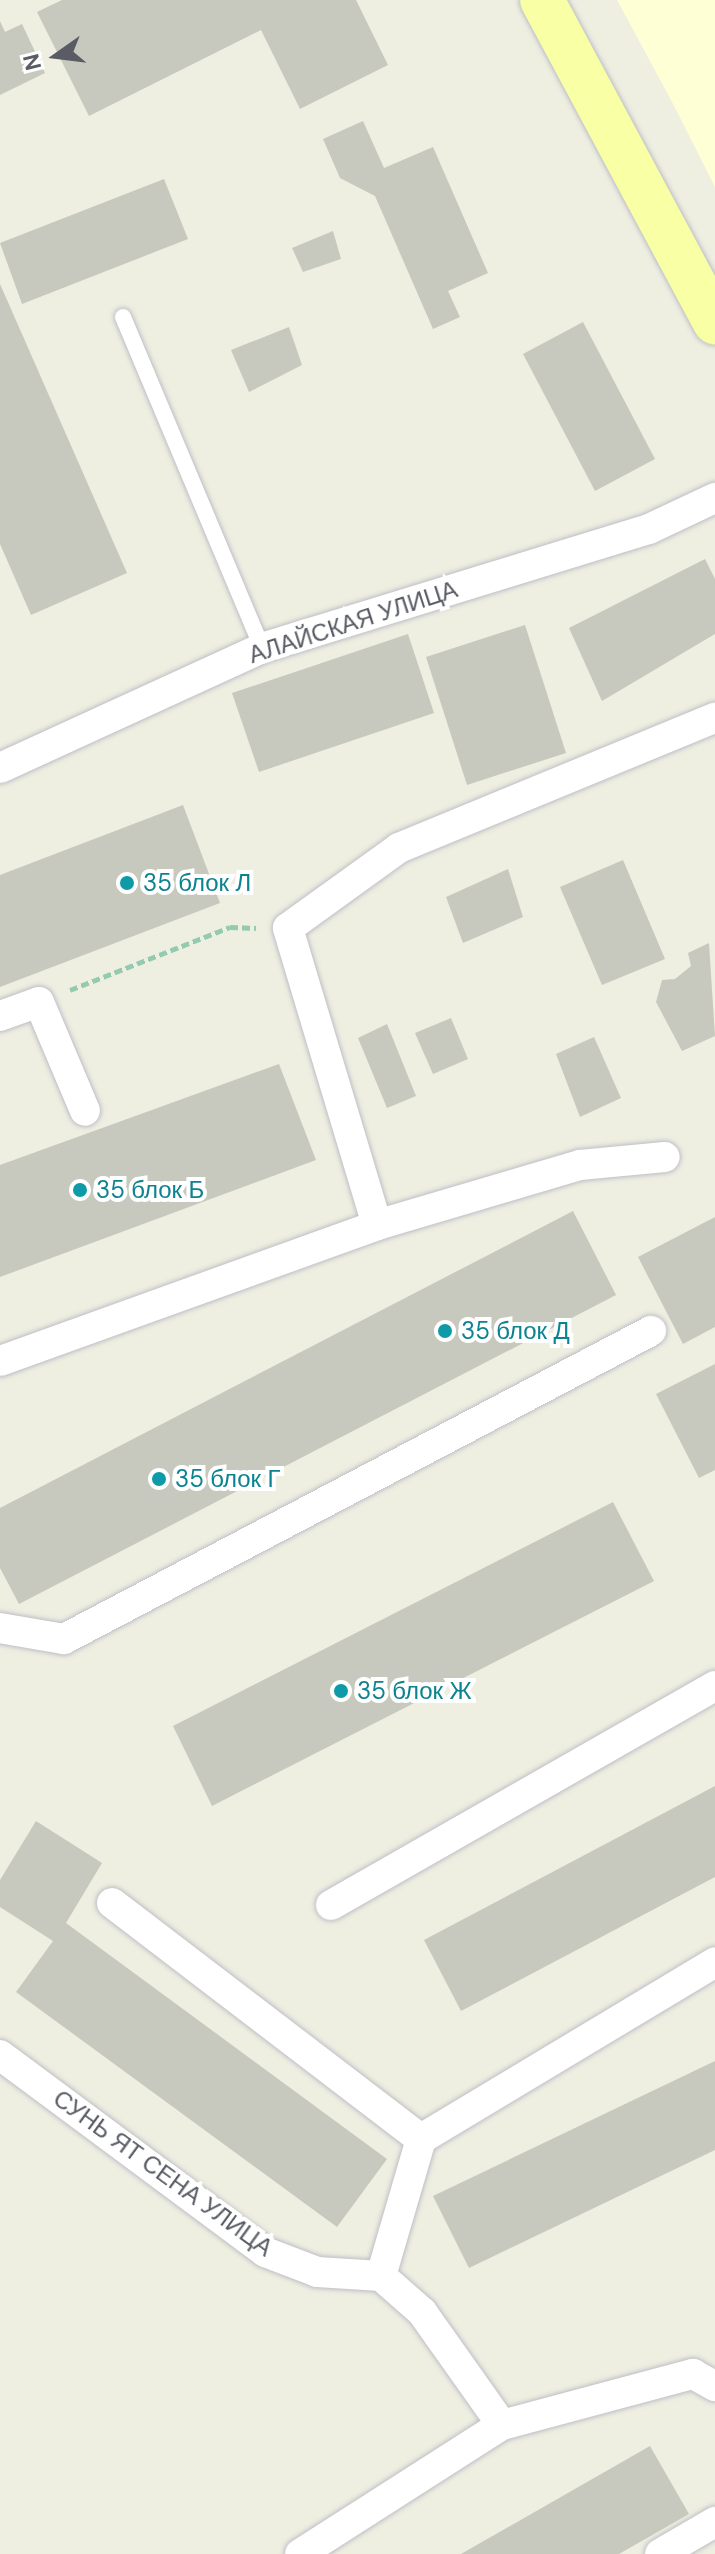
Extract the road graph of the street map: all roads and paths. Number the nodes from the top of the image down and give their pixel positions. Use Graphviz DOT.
graph roads {
  1 [pos="542,0"];
  2 [pos="123,317"];
  3 [pos="715,323"];
  4 [pos="715,498"];
  5 [pos="262,648"];
  6 [pos="715,718"];
  7 [pos="0,768"];
  8 [pos="288,928"];
  9 [pos="39,1002"];
  10 [pos="0,1016"];
  11 [pos="85,1111"];
  12 [pos="665,1157"];
  13 [pos="377,1225"];
  14 [pos="651,1331"];
  15 [pos="0,1361"];
  16 [pos="0,1628"];
  17 [pos="715,1686"];
  18 [pos="112,1903"];
  19 [pos="331,1905"];
  20 [pos="715,1962"];
  21 [pos="0,2055"];
  22 [pos="421,2139"];
  23 [pos="381,2276"];
  24 [pos="704,2380"];
  25 [pos="502,2425"];
  26 [pos="715,2522"];
  27 [pos="300,2554"];
  28 [pos="660,2554"];
  1 -- 3 [label="main road"];
  2 -- 5 [label="lane"];
  4 -- 5 [label="street, АЛАЙСКАЯ УЛИЦА"];
  5 -- 7 [label="street, АЛАЙСКАЯ УЛИЦА"];
  6 -- 8 [label="street"];
  8 -- 9 [label="path"];
  8 -- 13 [label="street"];
  9 -- 10 [label="street"];
  9 -- 11 [label="street"];
  12 -- 13 [label="street"];
  13 -- 15 [label="street"];
  14 -- 16 [label="street"];
  17 -- 19 [label="street"];
  18 -- 22 [label="street"];
  20 -- 22 [label="street"];
  21 -- 23 [label="street, СУНЬ ЯТ СЕНА УЛИЦА"];
  22 -- 23 [label="street"];
  23 -- 25 [label="street"];
  24 -- 25 [label="street"];
  25 -- 27 [label="street"];
  26 -- 28 [label="street"];
}
